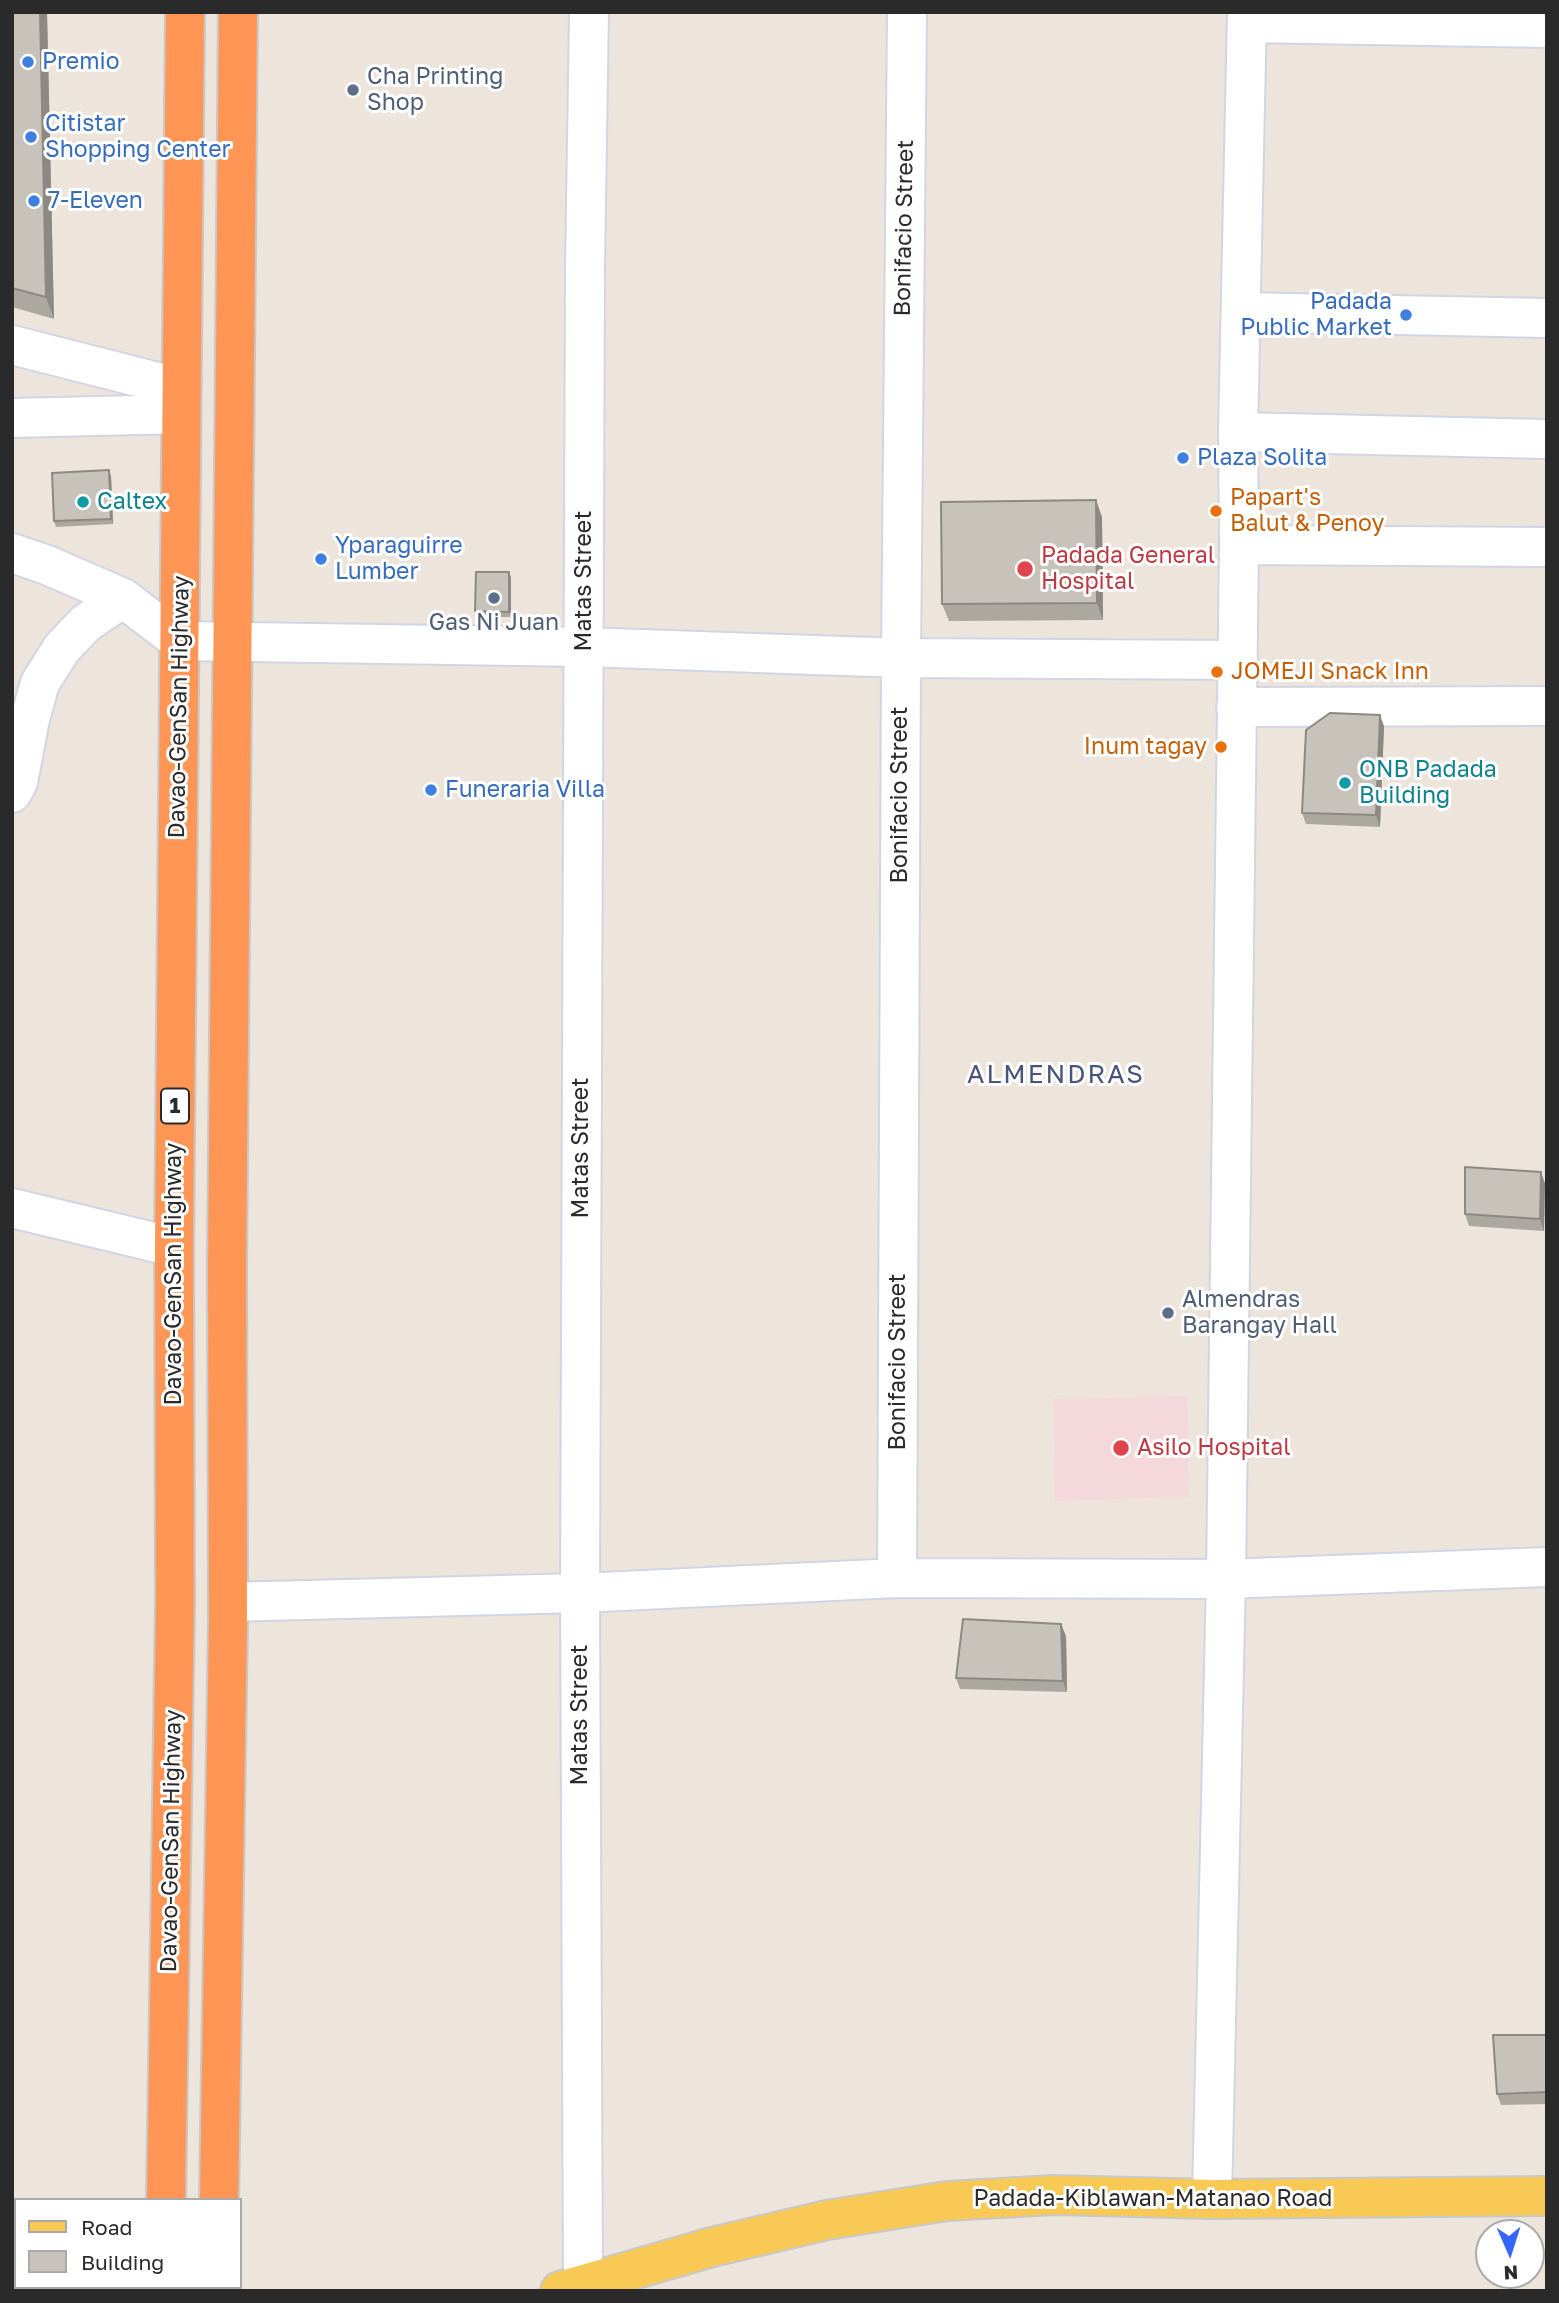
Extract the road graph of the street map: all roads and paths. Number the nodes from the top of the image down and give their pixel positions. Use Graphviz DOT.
graph roads {
  1 [pos="185,12"];
  2 [pos="239,12"];
  3 [pos="589,12"];
  4 [pos="907,12"];
  5 [pos="1247,17"];
  6 [pos="1547,28"];
  7 [pos="1241,312"];
  8 [pos="1547,318"];
  9 [pos="12,345"];
  10 [pos="181,401"];
  11 [pos="12,418"];
  12 [pos="1238,432"];
  13 [pos="1547,439"];
  14 [pos="1239,545"];
  15 [pos="1547,547"];
  16 [pos="12,553"];
  17 [pos="123,598"];
  18 [pos="179,641"];
  19 [pos="232,641"];
  20 [pos="584,648"];
  21 [pos="901,658"];
  22 [pos="1238,660"];
  23 [pos="1547,706"];
  24 [pos="1236,707"];
  25 [pos="12,793"];
  26 [pos="12,1208"];
  27 [pos="174,1247"];
  28 [pos="1547,1567"];
  29 [pos="897,1578"];
  30 [pos="1226,1579"];
  31 [pos="580,1592"];
  32 [pos="228,1602"];
  33 [pos="1547,2196"];
  34 [pos="166,2198"];
  35 [pos="219,2198"];
  36 [pos="1212,2199"];
  37 [pos="572,2287"];
  1 -- 10 [label="highway, Davao-GenSan Highway / 1"];
  2 -- 19 [label="highway"];
  3 -- 20 [label="street, Matas Street"];
  4 -- 21 [label="street, Bonifacio Street"];
  5 -- 6 [label="street"];
  5 -- 7 [label="street"];
  7 -- 8 [label="street"];
  7 -- 12 [label="street"];
  9 -- 10 [label="street"];
  10 -- 11 [label="street"];
  10 -- 18 [label="highway, Davao-GenSan Highway / 1"];
  12 -- 13 [label="street"];
  12 -- 14 [label="street"];
  14 -- 15 [label="street"];
  14 -- 22 [label="street"];
  16 -- 17 [label="street"];
  17 -- 18 [label="street"];
  17 -- 25 [label="street"];
  18 -- 19 [label="street"];
  18 -- 27 [label="highway, Davao-GenSan Highway / 1"];
  19 -- 20 [label="street"];
  19 -- 32 [label="highway"];
  20 -- 21 [label="street"];
  20 -- 31 [label="street, Matas Street"];
  21 -- 22 [label="street"];
  21 -- 29 [label="street, Bonifacio Street"];
  22 -- 24 [label="street"];
  23 -- 24 [label="street"];
  24 -- 30 [label="street"];
  26 -- 27 [label="street"];
  27 -- 34 [label="highway, Davao-GenSan Highway / 1"];
  28 -- 30 [label="street"];
  29 -- 30 [label="street"];
  29 -- 31 [label="street"];
  30 -- 36 [label="street"];
  31 -- 32 [label="street"];
  31 -- 37 [label="street, Matas Street"];
  32 -- 35 [label="highway"];
  33 -- 36 [label="main road, Padada-Kiblawan-Matanao Road"];
  36 -- 37 [label="main road, Padada-Kiblawan-Matanao Road"];
}
